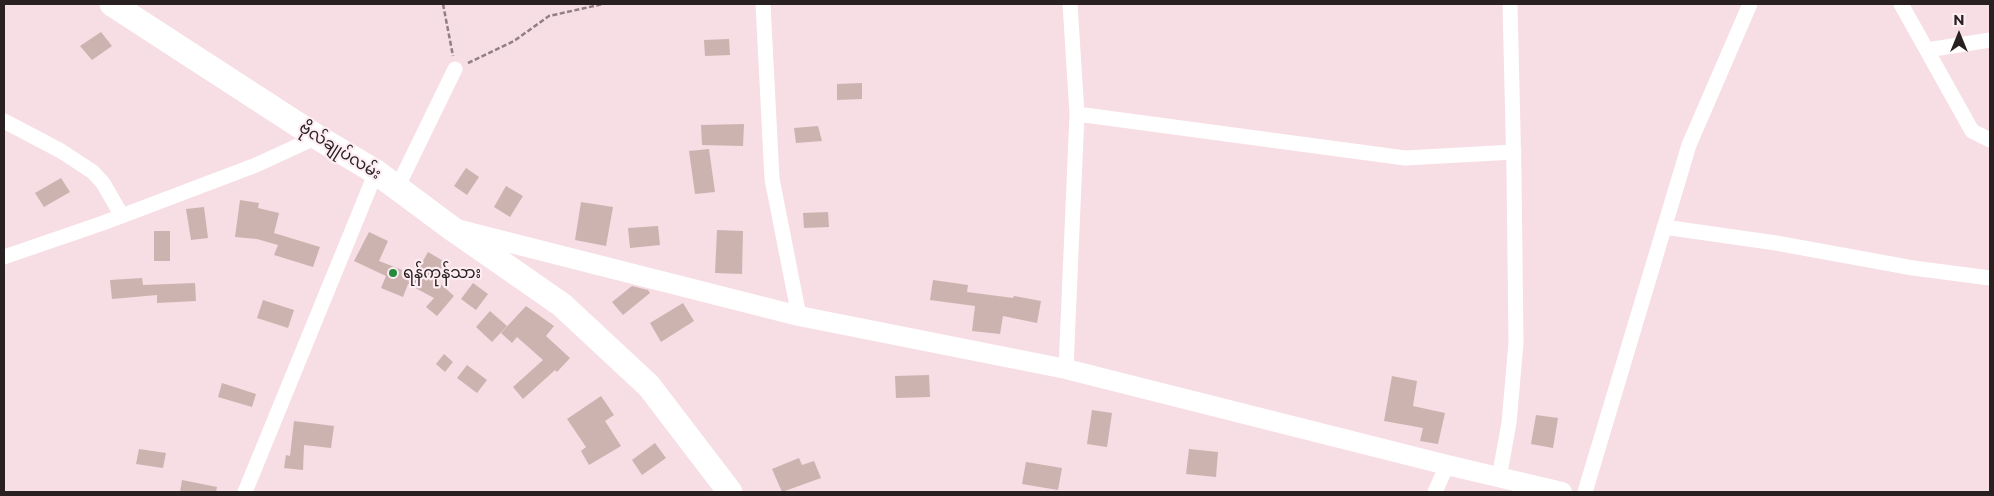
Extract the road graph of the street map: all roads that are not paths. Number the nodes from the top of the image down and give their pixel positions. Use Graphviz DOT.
graph roads {
  1 [pos="112,4"];
  2 [pos="763,4"];
  3 [pos="1070,4"];
  4 [pos="1510,4"];
  5 [pos="1750,4"];
  6 [pos="1901,4"];
  7 [pos="1990,40"];
  8 [pos="1927,50"];
  9 [pos="455,69"];
  10 [pos="1078,114"];
  11 [pos="4,121"];
  12 [pos="317,137"];
  13 [pos="1990,140"];
  14 [pos="1514,152"];
  15 [pos="376,172"];
  16 [pos="397,188"];
  17 [pos="122,216"];
  18 [pos="450,227"];
  19 [pos="1664,227"];
  20 [pos="4,257"];
  21 [pos="1990,278"];
  22 [pos="799,316"];
  23 [pos="1066,369"];
  24 [pos="1447,466"];
  25 [pos="1499,478"];
  26 [pos="245,492"];
  27 [pos="730,492"];
  28 [pos="1435,492"];
  29 [pos="1562,492"];
  30 [pos="1584,492"];
  1 -- 12 [label="main road, ဗိုလ်ချုပ်လမ်း"];
  2 -- 22 [label="street"];
  3 -- 10 [label="street"];
  4 -- 14 [label="street"];
  5 -- 19 [label="street"];
  6 -- 8 [label="street"];
  7 -- 8 [label="street"];
  8 -- 13 [label="street"];
  9 -- 16 [label="street"];
  10 -- 14 [label="street"];
  10 -- 23 [label="street"];
  11 -- 17 [label="street"];
  12 -- 15 [label="main road, ဗိုလ်ချုပ်လမ်း"];
  12 -- 17 [label="street"];
  14 -- 25 [label="street"];
  15 -- 16 [label="main road, ဗိုလ်ချုပ်လမ်း"];
  15 -- 26 [label="street"];
  16 -- 18 [label="main road, ဗိုလ်ချုပ်လမ်း"];
  17 -- 20 [label="street"];
  18 -- 22 [label="street"];
  18 -- 27 [label="main road, ဗိုလ်ချုပ်လမ်း"];
  19 -- 21 [label="street"];
  19 -- 30 [label="street"];
  22 -- 23 [label="street"];
  23 -- 24 [label="street"];
  24 -- 25 [label="street"];
  24 -- 28 [label="street"];
  25 -- 29 [label="street"];
}
